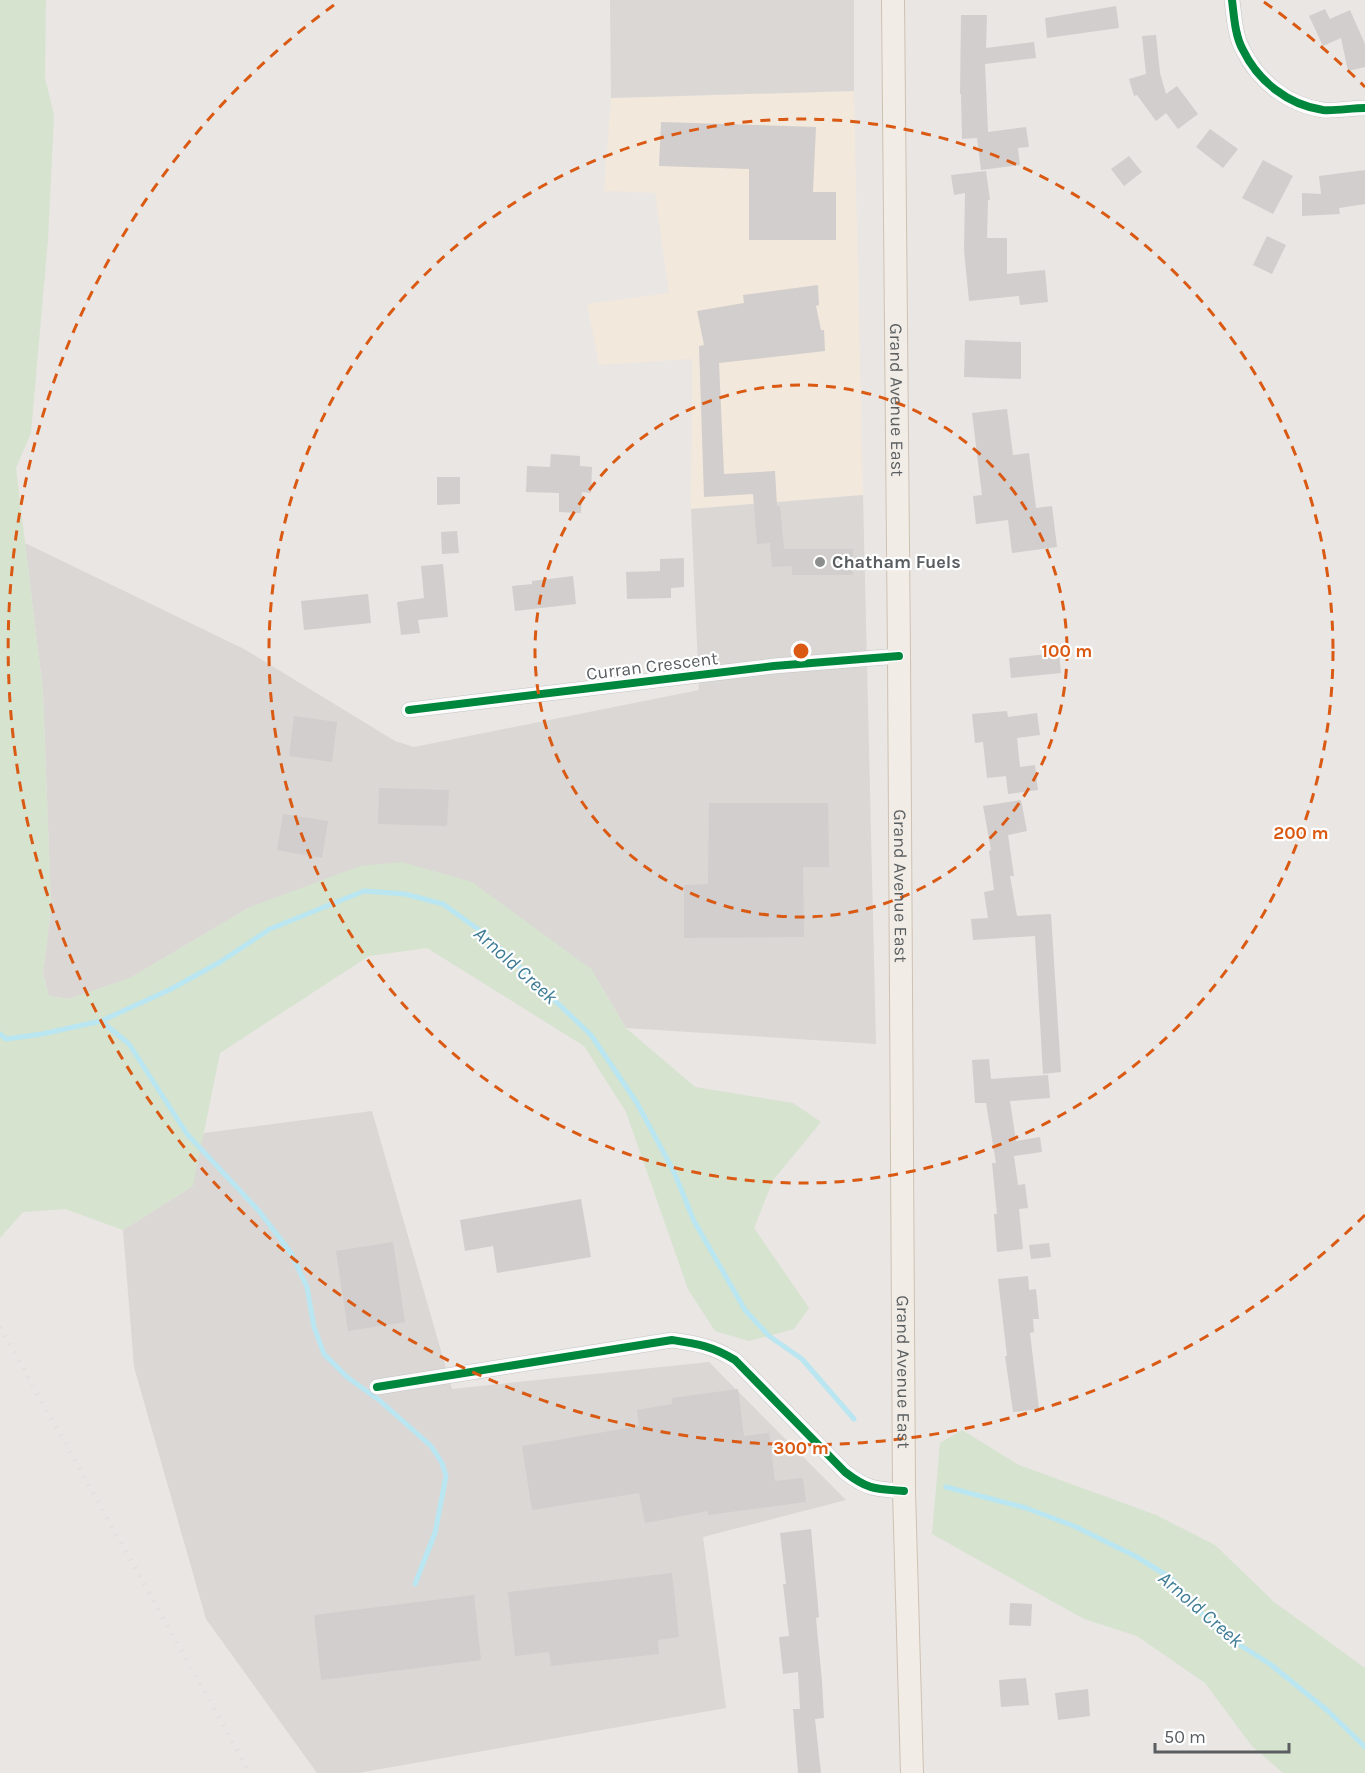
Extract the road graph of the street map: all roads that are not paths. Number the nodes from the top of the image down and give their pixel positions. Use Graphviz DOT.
graph roads {
  1 [pos="893,0"];
  2 [pos="1232,0"];
  3 [pos="1365,108"];
  4 [pos="899,656"];
  5 [pos="409,710"];
  6 [pos="377,1387"];
  7 [pos="904,1491"];
  8 [pos="912,1773"];
  1 -- 4 [label="main road, Grand Avenue East"];
  2 -- 3 [label="street"];
  4 -- 5 [label="street, Curran Crescent"];
  4 -- 7 [label="main road, Grand Avenue East"];
  6 -- 7 [label="street"];
  7 -- 8 [label="main road, Grand Avenue East"];
}
